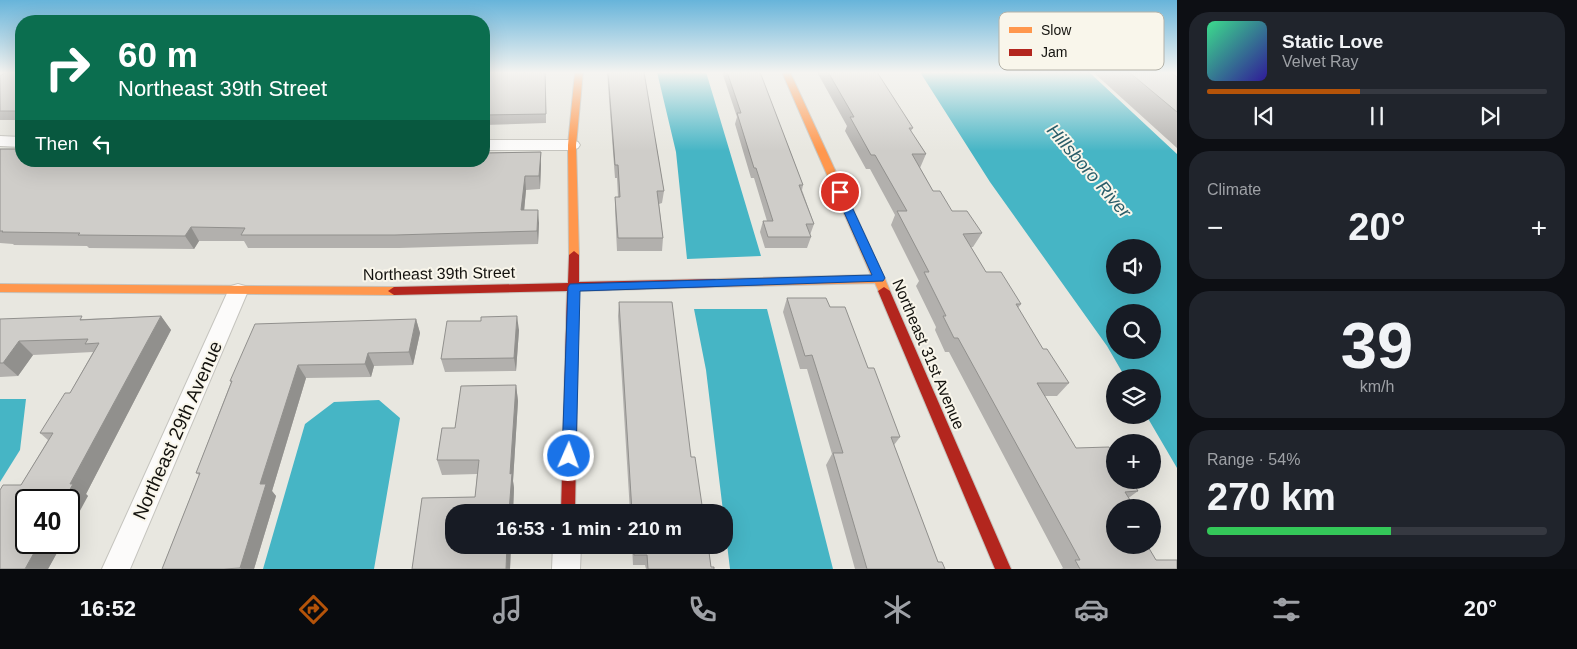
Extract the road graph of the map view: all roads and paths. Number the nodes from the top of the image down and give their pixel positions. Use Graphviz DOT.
graph roads {
  1 [pos="576,99"];
  2 [pos="798,99"];
  3 [pos="0,141"];
  4 [pos="15,142"];
  5 [pos="572,145"];
  6 [pos="490,146"];
  7 [pos="879,278"];
  8 [pos="574,287"];
  9 [pos="0,288"];
  10 [pos="238,292"];
  11 [pos="568,504"];
  12 [pos="567,554"];
  13 [pos="116,569"];
  14 [pos="566,569"];
  15 [pos="1003,569"];
  1 -- 5 [label="street"];
  2 -- 7 [label="street, Northeast 31st Avenue"];
  3 -- 4 [label="street"];
  5 -- 6 [label="street"];
  5 -- 8 [label="street"];
  7 -- 8 [label="street, Northeast 39th Street"];
  7 -- 15 [label="street, Northeast 31st Avenue"];
  8 -- 10 [label="street, Northeast 39th Street"];
  8 -- 11 [label="street"];
  9 -- 10 [label="street, Northeast 39th Street"];
  10 -- 13 [label="street, Northeast 29th Avenue"];
  12 -- 14 [label="street"];
}
